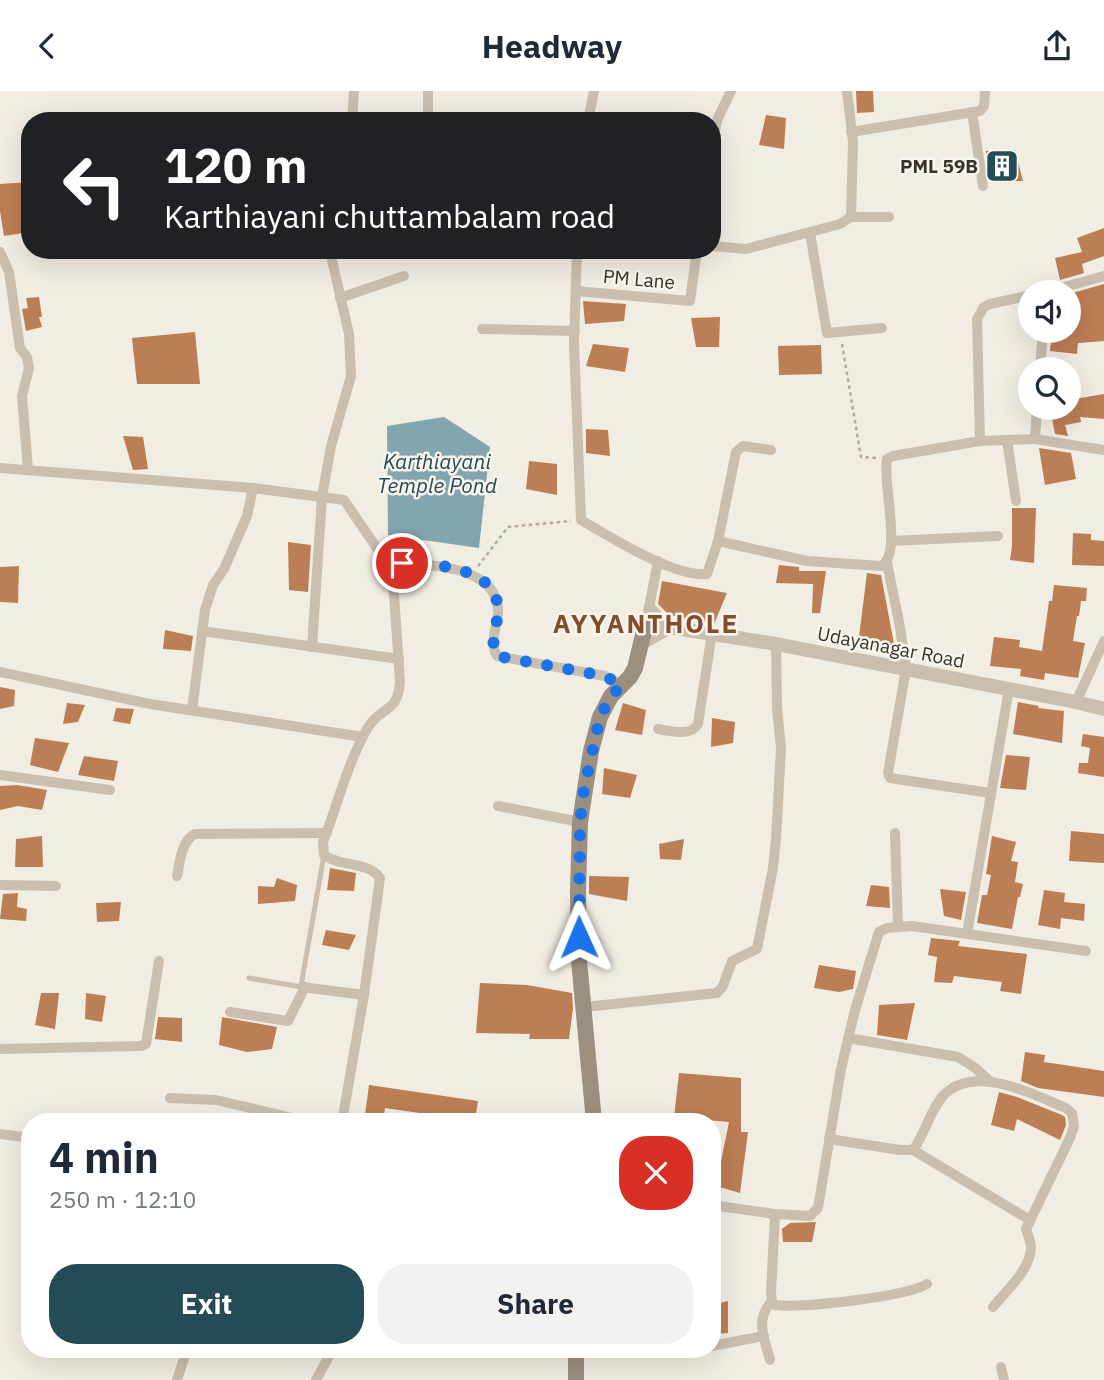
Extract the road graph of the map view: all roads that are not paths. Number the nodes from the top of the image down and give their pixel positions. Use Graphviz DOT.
graph roads {
  1 [pos="354,91"];
  2 [pos="428,91"];
  3 [pos="594,91"];
  4 [pos="731,91"];
  5 [pos="847,91"];
  6 [pos="985,91"];
  7 [pos="353,112"];
  8 [pos="428,112"];
  9 [pos="590,112"];
  10 [pos="721,112"];
  11 [pos="972,112"];
  12 [pos="850,132"];
  13 [pos="983,186"];
  14 [pos="851,217"];
  15 [pos="890,217"];
  16 [pos="810,233"];
  17 [pos="721,247"];
  18 [pos="0,253"];
  19 [pos="332,259"];
  20 [pos="577,259"];
  21 [pos="696,259"];
  22 [pos="404,276"];
  23 [pos="1104,276"];
  24 [pos="1081,282"];
  25 [pos="576,291"];
  26 [pos="340,298"];
  27 [pos="1018,298"];
  28 [pos="882,328"];
  29 [pos="482,329"];
  30 [pos="575,331"];
  31 [pos="1036,420"];
  32 [pos="1035,439"];
  33 [pos="1007,440"];
  34 [pos="980,442"];
  35 [pos="771,450"];
  36 [pos="1104,450"];
  37 [pos="0,468"];
  38 [pos="28,469"];
  39 [pos="253,488"];
  40 [pos="322,497"];
  41 [pos="1016,501"];
  42 [pos="998,536"];
  43 [pos="718,541"];
  44 [pos="891,541"];
  45 [pos="658,561"];
  46 [pos="387,563"];
  47 [pos="887,563"];
  48 [pos="649,606"];
  49 [pos="646,623"];
  50 [pos="670,627"];
  51 [pos="202,631"];
  52 [pos="712,633"];
  53 [pos="1104,641"];
  54 [pos="642,643"];
  55 [pos="776,644"];
  56 [pos="312,646"];
  57 [pos="399,659"];
  58 [pos="906,669"];
  59 [pos="0,672"];
  60 [pos="622,685"];
  61 [pos="1009,689"];
  62 [pos="1076,702"];
  63 [pos="1104,709"];
  64 [pos="192,710"];
  65 [pos="658,729"];
  66 [pos="363,737"];
  67 [pos="0,775"];
  68 [pos="110,790"];
  69 [pos="990,793"];
  70 [pos="498,806"];
  71 [pos="580,822"];
  72 [pos="327,833"];
  73 [pos="895,833"];
  74 [pos="324,855"];
  75 [pos="177,876"];
  76 [pos="0,885"];
  77 [pos="56,886"];
  78 [pos="898,926"];
  79 [pos="967,934"];
  80 [pos="1086,951"];
  81 [pos="159,961"];
  82 [pos="248,978"];
  83 [pos="303,987"];
  84 [pos="364,995"];
  85 [pos="585,1007"];
  86 [pos="230,1012"];
  87 [pos="848,1038"];
  88 [pos="0,1049"];
  89 [pos="991,1082"];
  90 [pos="170,1098"];
  91 [pos="271,1113"];
  92 [pos="344,1113"];
  93 [pos="593,1113"];
  94 [pos="0,1134"];
  95 [pos="21,1137"];
  96 [pos="829,1139"];
  97 [pos="913,1150"];
  98 [pos="721,1206"];
  99 [pos="775,1214"];
  100 [pos="1030,1220"];
  101 [pos="927,1284"];
  102 [pos="772,1302"];
  103 [pos="993,1307"];
  104 [pos="764,1336"];
  105 [pos="721,1344"];
  106 [pos="184,1358"];
  107 [pos="328,1358"];
  108 [pos="576,1358"];
  109 [pos="770,1360"];
  110 [pos="1001,1367"];
  111 [pos="177,1380"];
  112 [pos="316,1380"];
  113 [pos="576,1380"];
  114 [pos="1004,1380"];
  1 -- 7 [label="street"];
  2 -- 8 [label="street"];
  3 -- 9 [label="street"];
  4 -- 10 [label="street"];
  5 -- 12 [label="street"];
  6 -- 11 [label="street"];
  11 -- 12 [label="street"];
  11 -- 13 [label="street"];
  12 -- 14 [label="street"];
  14 -- 15 [label="street"];
  14 -- 16 [label="street"];
  16 -- 17 [label="street"];
  16 -- 28 [label="street"];
  18 -- 38 [label="street"];
  19 -- 26 [label="street"];
  20 -- 25 [label="street"];
  21 -- 25 [label="street, PM Lane"];
  22 -- 26 [label="street"];
  23 -- 24 [label="street"];
  25 -- 30 [label="street"];
  26 -- 40 [label="street"];
  27 -- 34 [label="street"];
  29 -- 30 [label="street"];
  30 -- 45 [label="street"];
  31 -- 32 [label="street"];
  32 -- 33 [label="street"];
  32 -- 36 [label="street"];
  33 -- 34 [label="street"];
  33 -- 41 [label="street"];
  34 -- 44 [label="street"];
  35 -- 43 [label="street"];
  37 -- 38 [label="street"];
  38 -- 39 [label="street"];
  39 -- 40 [label="street"];
  39 -- 51 [label="street"];
  40 -- 46 [label="street"];
  40 -- 56 [label="street"];
  42 -- 44 [label="street"];
  43 -- 45 [label="street"];
  43 -- 47 [label="street"];
  44 -- 47 [label="street"];
  45 -- 48 [label="street"];
  46 -- 57 [label="street"];
  46 -- 60 [label="street"];
  47 -- 58 [label="street"];
  48 -- 49 [label="street"];
  48 -- 50 [label="street"];
  49 -- 54 [label="main road"];
  50 -- 52 [label="street, Udayanagar Road"];
  50 -- 54 [label="street"];
  51 -- 56 [label="street"];
  51 -- 64 [label="street"];
  52 -- 55 [label="street, Udayanagar Road"];
  52 -- 65 [label="street"];
  53 -- 62 [label="street"];
  54 -- 60 [label="main road"];
  55 -- 58 [label="street, Udayanagar Road"];
  55 -- 85 [label="street"];
  56 -- 57 [label="street"];
  57 -- 66 [label="street"];
  58 -- 61 [label="street, Udayanagar Road"];
  58 -- 69 [label="street"];
  59 -- 64 [label="street"];
  60 -- 71 [label="main road"];
  61 -- 62 [label="street, Udayanagar Road"];
  61 -- 69 [label="street"];
  62 -- 63 [label="street, Udayanagar Road"];
  64 -- 66 [label="street"];
  66 -- 72 [label="street"];
  67 -- 68 [label="street"];
  69 -- 79 [label="street"];
  70 -- 71 [label="street"];
  71 -- 85 [label="main road"];
  72 -- 74 [label="street"];
  72 -- 75 [label="street"];
  73 -- 78 [label="street"];
  74 -- 83 [label="lane"];
  74 -- 84 [label="street"];
  76 -- 77 [label="street"];
  78 -- 79 [label="street"];
  78 -- 87 [label="street"];
  79 -- 80 [label="street"];
  81 -- 88 [label="street"];
  82 -- 83 [label="lane"];
  83 -- 84 [label="street"];
  83 -- 86 [label="street"];
  84 -- 92 [label="street"];
  85 -- 93 [label="main road"];
  87 -- 89 [label="street"];
  87 -- 96 [label="street"];
  89 -- 97 [label="street"];
  89 -- 100 [label="street"];
  90 -- 91 [label="street"];
  94 -- 95 [label="street"];
  96 -- 97 [label="street"];
  96 -- 99 [label="street"];
  97 -- 100 [label="street"];
  98 -- 99 [label="street"];
  99 -- 102 [label="street"];
  100 -- 103 [label="street"];
  101 -- 102 [label="street"];
  102 -- 104 [label="street"];
  104 -- 105 [label="street"];
  104 -- 109 [label="street"];
  106 -- 111 [label="street"];
  107 -- 112 [label="street"];
  108 -- 113 [label="main road"];
  110 -- 114 [label="street"];
}
